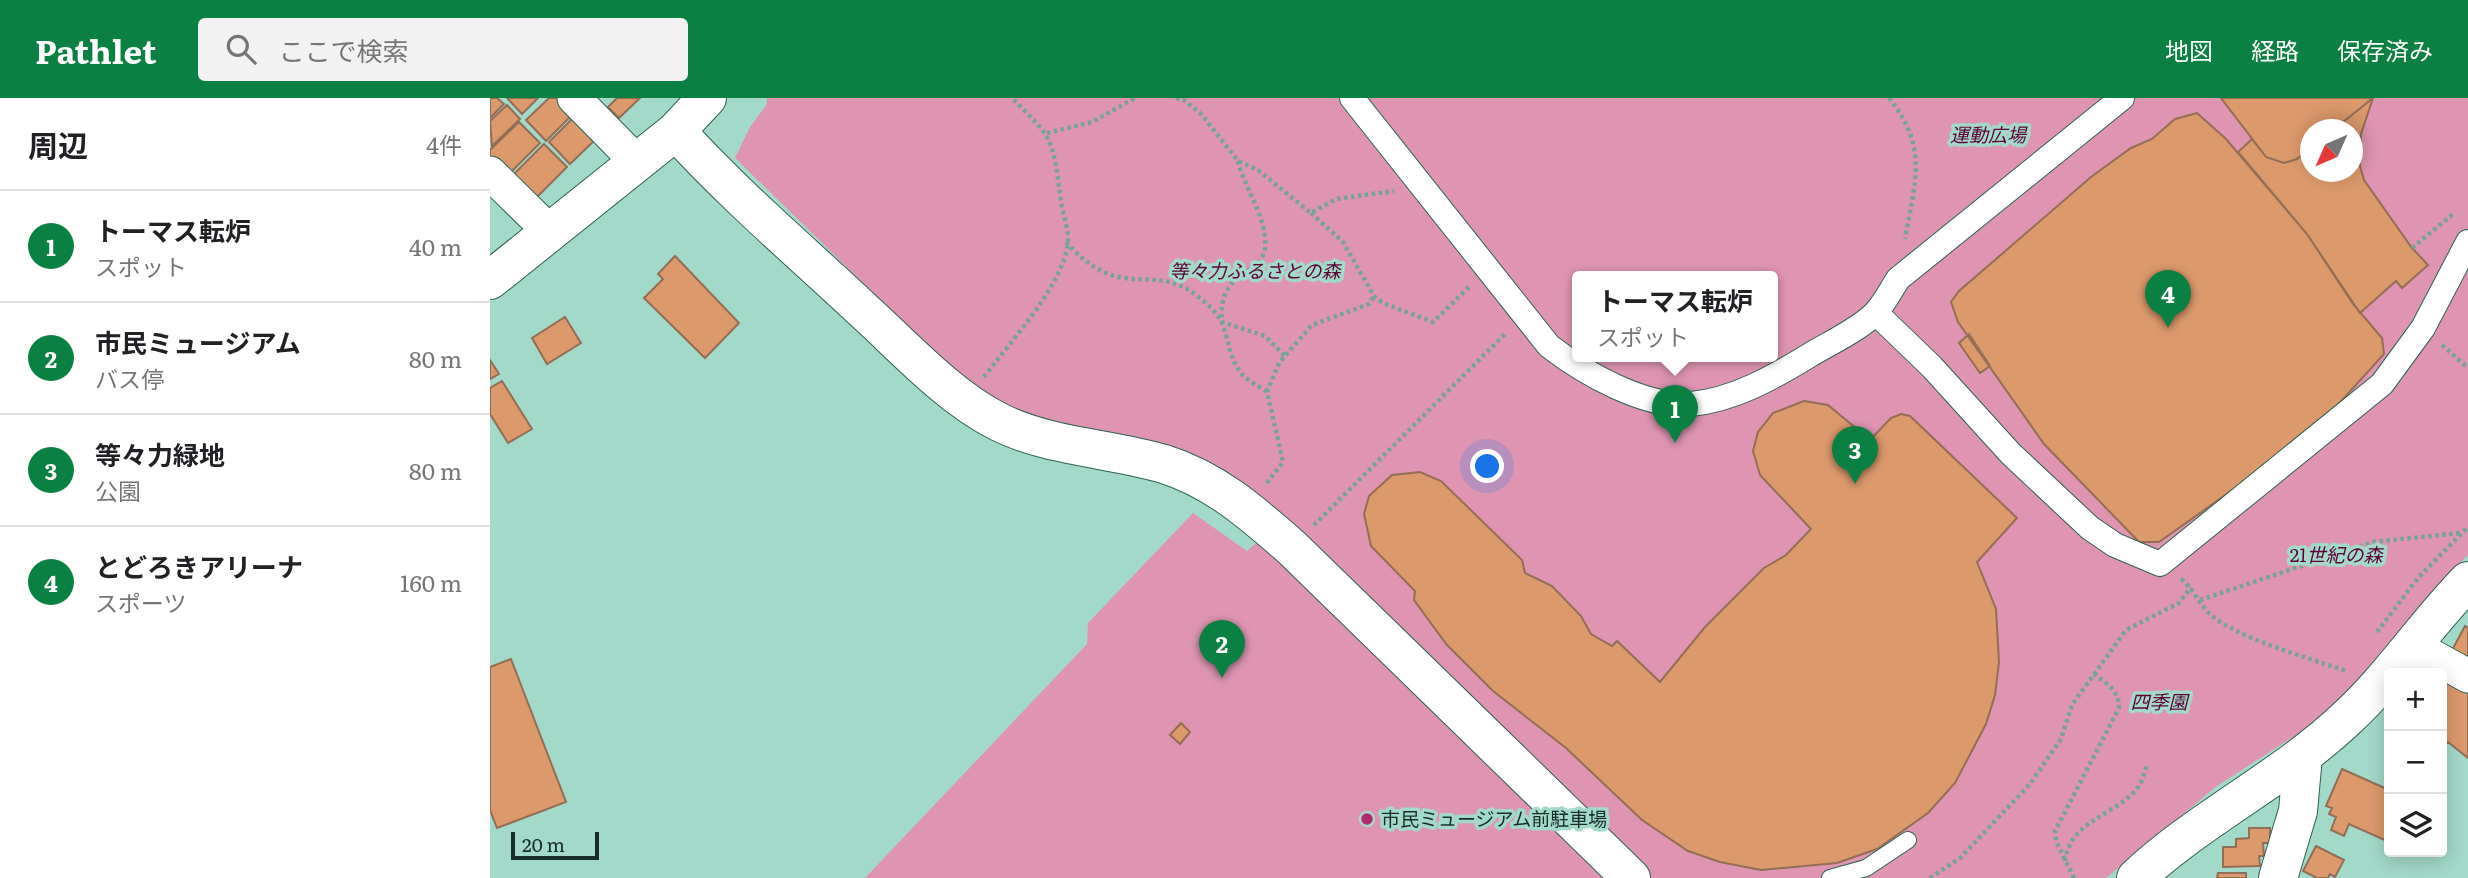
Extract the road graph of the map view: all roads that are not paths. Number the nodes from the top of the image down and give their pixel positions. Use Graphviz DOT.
graph roads {
  1 [pos="574,98"];
  2 [pos="707,98"];
  3 [pos="1352,98"];
  4 [pos="2122,98"];
  5 [pos="676,131"];
  6 [pos="636,161"];
  7 [pos="490,173"];
  8 [pos="549,231"];
  9 [pos="2468,242"];
  10 [pos="490,280"];
  11 [pos="1876,313"];
  12 [pos="2468,581"];
  13 [pos="2414,646"];
  14 [pos="2468,676"];
  15 [pos="2303,756"];
  16 [pos="1908,840"];
  17 [pos="1631,878"];
  18 [pos="1830,878"];
  19 [pos="2136,878"];
  20 [pos="2278,878"];
  1 -- 6 [label="street"];
  2 -- 5 [label="street"];
  3 -- 11 [label="street"];
  4 -- 11 [label="street"];
  5 -- 6 [label="street"];
  5 -- 17 [label="street"];
  6 -- 8 [label="street"];
  7 -- 8 [label="street"];
  8 -- 10 [label="street"];
  9 -- 11 [label="street"];
  12 -- 13 [label="street"];
  13 -- 14 [label="street"];
  13 -- 15 [label="street"];
  15 -- 19 [label="street"];
  15 -- 20 [label="street"];
  16 -- 18 [label="lane"];
}
